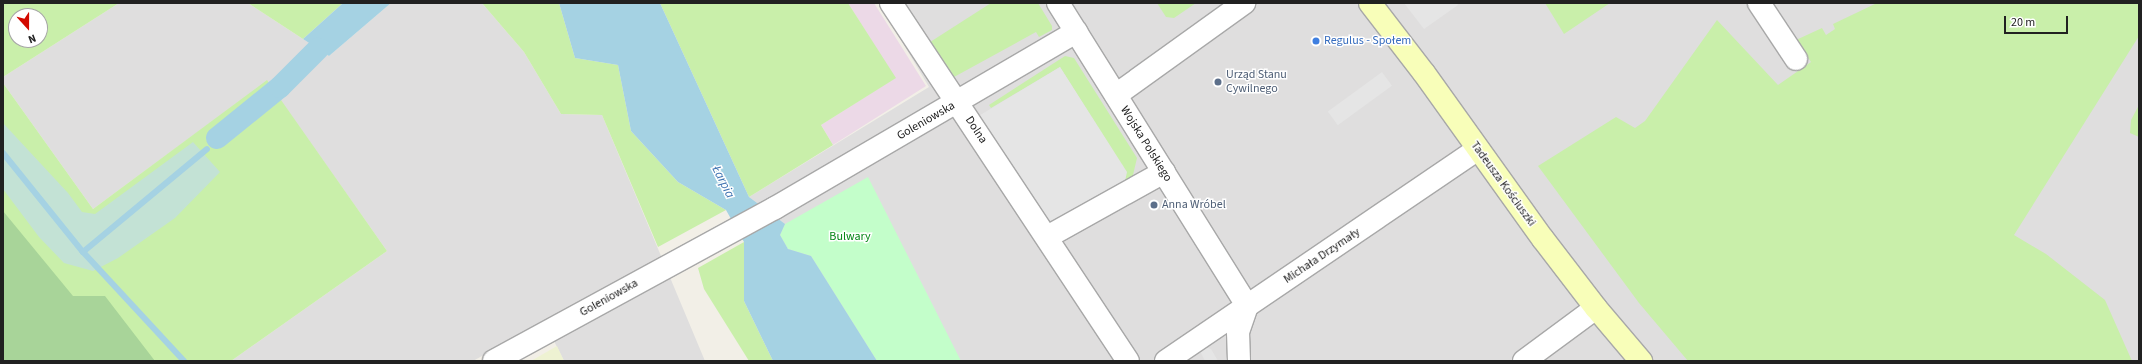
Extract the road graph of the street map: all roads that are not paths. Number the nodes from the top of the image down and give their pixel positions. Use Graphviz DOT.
graph roads {
  1 [pos="891,3"];
  2 [pos="1058,3"];
  3 [pos="1244,3"];
  4 [pos="1370,3"];
  5 [pos="1759,3"];
  6 [pos="1076,32"];
  7 [pos="1796,59"];
  8 [pos="1116,95"];
  9 [pos="958,103"];
  10 [pos="1478,150"];
  11 [pos="1164,172"];
  12 [pos="1047,237"];
  13 [pos="1247,306"];
  14 [pos="1596,308"];
  15 [pos="494,361"];
  16 [pos="1128,361"];
  17 [pos="1166,361"];
  18 [pos="1239,361"];
  19 [pos="1524,361"];
  20 [pos="1641,361"];
  1 -- 9 [label="street, Dolna"];
  2 -- 6 [label="street, Wojska Polskiego"];
  3 -- 8 [label="street"];
  4 -- 10 [label="main road, Tadeusza Kościuszki"];
  5 -- 7 [label="street"];
  6 -- 8 [label="street, Wojska Polskiego"];
  6 -- 9 [label="street, Goleniowska"];
  8 -- 11 [label="street, Wojska Polskiego"];
  9 -- 12 [label="street, Dolna"];
  9 -- 15 [label="street, Goleniowska"];
  10 -- 13 [label="street, Michała Drzymały"];
  10 -- 14 [label="main road, Tadeusza Kościuszki"];
  11 -- 12 [label="street"];
  11 -- 13 [label="street, Wojska Polskiego"];
  12 -- 16 [label="street, Dolna"];
  13 -- 17 [label="street, Michała Drzymały"];
  13 -- 18 [label="street"];
  14 -- 19 [label="street"];
  14 -- 20 [label="main road, Tadeusza Kościuszki"];
}
